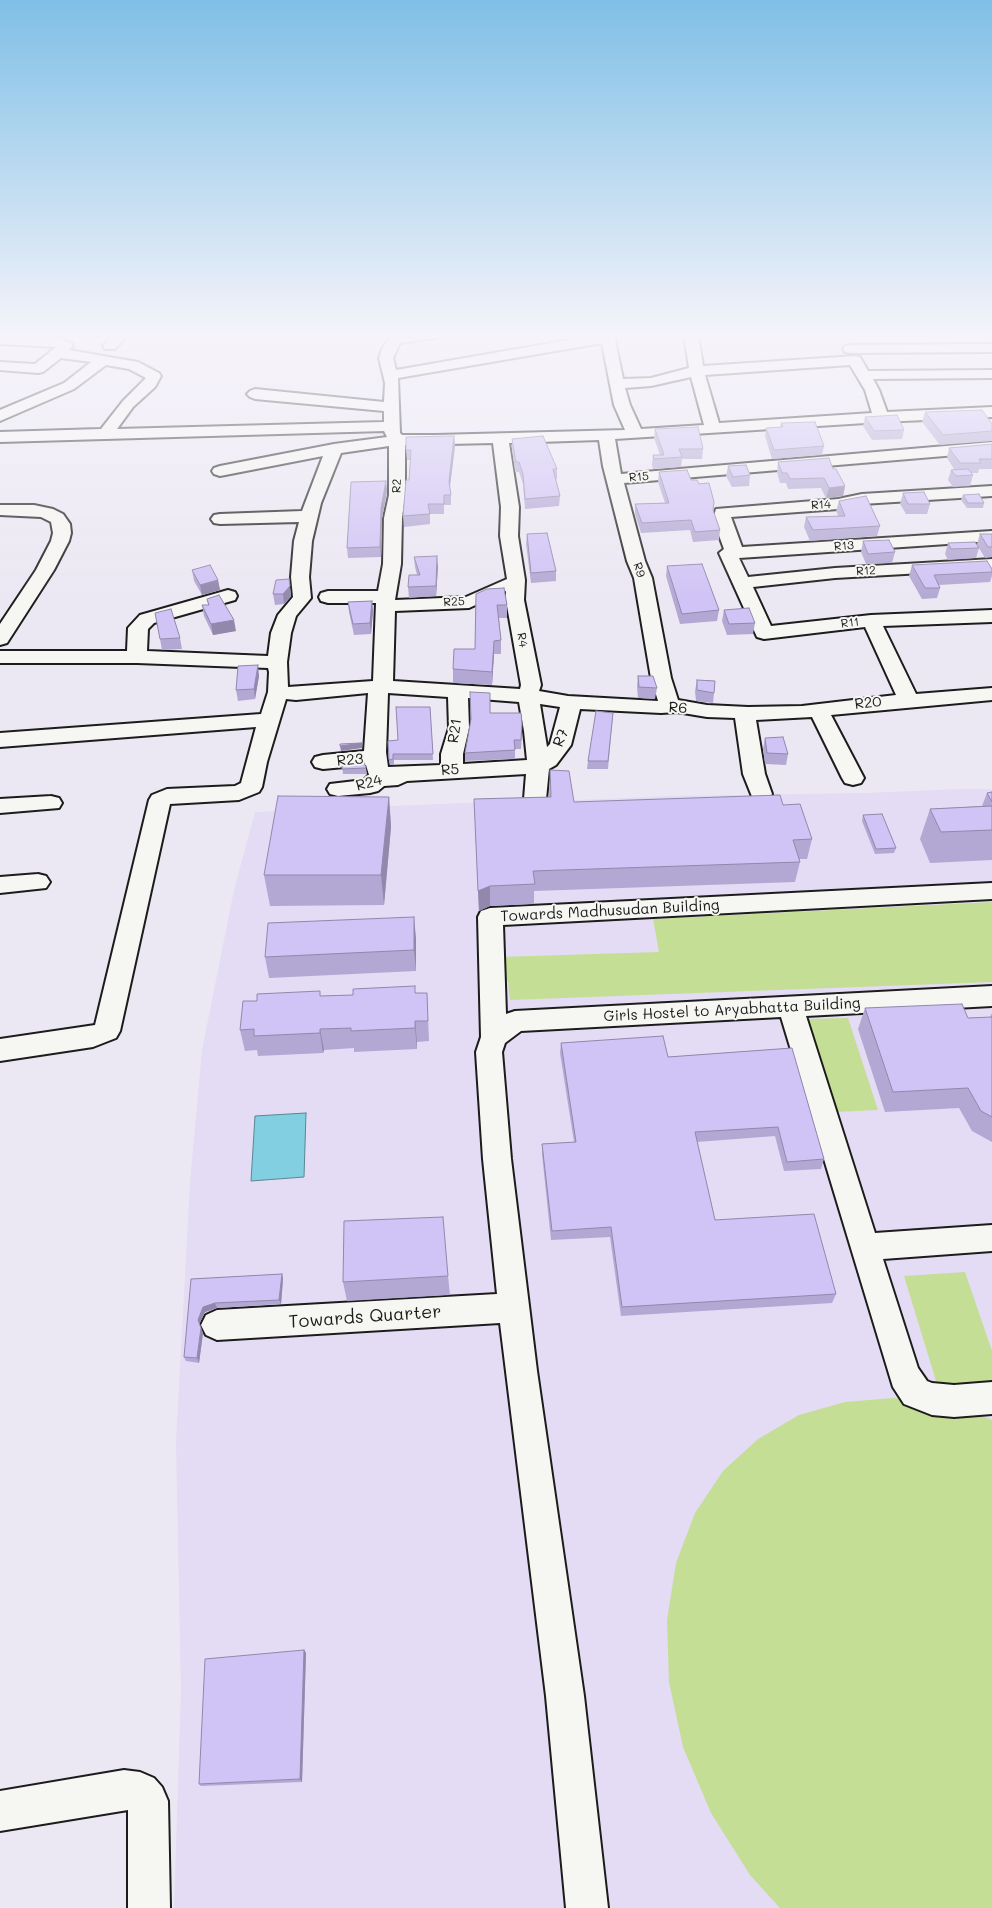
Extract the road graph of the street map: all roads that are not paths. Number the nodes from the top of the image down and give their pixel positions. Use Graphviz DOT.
graph roads {
  1 [pos="113,423"];
  2 [pos="393,423"];
  3 [pos="630,423"];
  4 [pos="711,423"];
  5 [pos="796,423"];
  6 [pos="713,429"];
  7 [pos="394,433"];
  8 [pos="606,434"];
  9 [pos="635,434"];
  10 [pos="104,435"];
  11 [pos="0,437"];
  12 [pos="500,437"];
  13 [pos="992,447"];
  14 [pos="334,448"];
  15 [pos="220,471"];
  16 [pos="615,479"];
  17 [pos="992,491"];
  18 [pos="0,510"];
  19 [pos="310,516"];
  20 [pos="220,519"];
  21 [pos="992,536"];
  22 [pos="735,553"];
  23 [pos="992,564"];
  24 [pos="516,580"];
  25 [pos="741,583"];
  26 [pos="228,596"];
  27 [pos="328,597"];
  28 [pos="386,601"];
  29 [pos="992,616"];
  30 [pos="871,621"];
  31 [pos="0,640"];
  32 [pos="0,657"];
  33 [pos="137,657"];
  34 [pos="276,662"];
  35 [pos="381,686"];
  36 [pos="278,692"];
  37 [pos="458,692"];
  38 [pos="992,694"];
  39 [pos="528,696"];
  40 [pos="909,700"];
  41 [pos="572,702"];
  42 [pos="670,707"];
  43 [pos="818,709"];
  44 [pos="745,714"];
  45 [pos="270,720"];
  46 [pos="0,740"];
  47 [pos="323,762"];
  48 [pos="538,766"];
  49 [pos="377,770"];
  50 [pos="452,770"];
  51 [pos="853,778"];
  52 [pos="398,782"];
  53 [pos="338,789"];
  54 [pos="762,794"];
  55 [pos="535,799"];
  56 [pos="52,803"];
  57 [pos="0,806"];
  58 [pos="38,882"];
  59 [pos="0,885"];
  60 [pos="992,891"];
  61 [pos="992,996"];
  62 [pos="791,1008"];
  63 [pos="491,1044"];
  64 [pos="0,1050"];
  65 [pos="992,1238"];
  66 [pos="864,1247"];
  67 [pos="514,1308"];
  68 [pos="217,1325"];
  69 [pos="992,1398"];
  70 [pos="0,1811"];
  71 [pos="149,1908"];
  72 [pos="587,1908"];
  1 -- 10 [label="street"];
  2 -- 7 [label="street, R2"];
  3 -- 9 [label="street"];
  4 -- 6 [label="street"];
  5 -- 6 [label="street"];
  6 -- 9 [label="street"];
  7 -- 10 [label="street"];
  7 -- 12 [label="street"];
  7 -- 14 [label="street"];
  7 -- 28 [label="street, R2"];
  8 -- 9 [label="street"];
  8 -- 12 [label="street"];
  8 -- 16 [label="street, R9"];
  10 -- 11 [label="street"];
  12 -- 24 [label="street, R4"];
  13 -- 16 [label="street, R15"];
  14 -- 15 [label="street"];
  14 -- 19 [label="street"];
  16 -- 42 [label="street, R9"];
  17 -- 22 [label="street, R14"];
  18 -- 31 [label="street"];
  19 -- 20 [label="street"];
  19 -- 34 [label="street"];
  21 -- 22 [label="street, R13"];
  22 -- 25 [label="street"];
  23 -- 25 [label="street, R12"];
  24 -- 28 [label="street, R25"];
  24 -- 39 [label="street, R4"];
  25 -- 30 [label="street, R11"];
  26 -- 33 [label="street"];
  27 -- 28 [label="street, R25"];
  28 -- 35 [label="street, R2"];
  29 -- 30 [label="street, R11"];
  30 -- 40 [label="street"];
  32 -- 33 [label="street"];
  33 -- 34 [label="street"];
  34 -- 36 [label="street"];
  35 -- 36 [label="street"];
  35 -- 37 [label="street"];
  35 -- 49 [label="street"];
  36 -- 45 [label="street"];
  37 -- 39 [label="street"];
  37 -- 50 [label="street, R21"];
  38 -- 40 [label="street, R20"];
  39 -- 41 [label="street, R6"];
  39 -- 48 [label="street"];
  40 -- 43 [label="street, R20"];
  41 -- 42 [label="street, R6"];
  41 -- 48 [label="street, R7"];
  42 -- 44 [label="street, R6"];
  43 -- 44 [label="street, R20"];
  43 -- 51 [label="street"];
  44 -- 54 [label="street"];
  45 -- 46 [label="street"];
  45 -- 64 [label="street"];
  47 -- 49 [label="street, R23"];
  48 -- 50 [label="street, R5"];
  48 -- 55 [label="street"];
  49 -- 52 [label="street, R24"];
  49 -- 53 [label="street, R24"];
  50 -- 52 [label="street, R5"];
  56 -- 57 [label="street"];
  58 -- 59 [label="street"];
  60 -- 63 [label="street, Towards Madhusudan Building"];
  61 -- 62 [label="street, Girls Hostel to Aryabhatta Building"];
  62 -- 63 [label="street, Girls Hostel to Aryabhatta Building"];
  62 -- 66 [label="street"];
  63 -- 67 [label="street"];
  65 -- 66 [label="street"];
  66 -- 69 [label="street"];
  67 -- 68 [label="street, Towards Quarter"];
  67 -- 72 [label="street"];
  70 -- 71 [label="street"];
}
